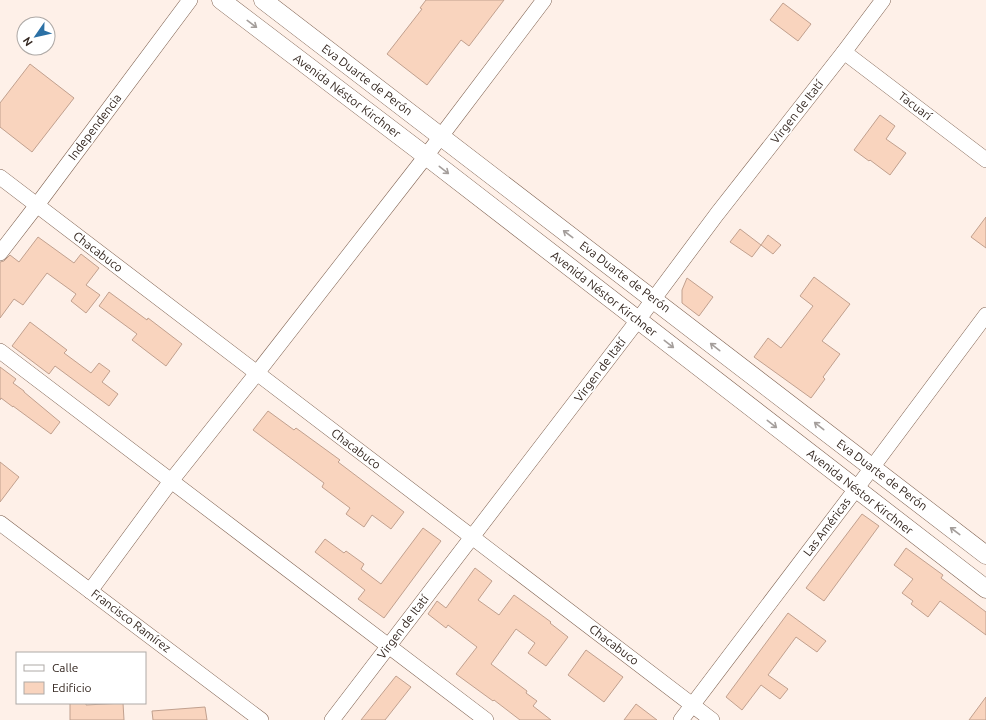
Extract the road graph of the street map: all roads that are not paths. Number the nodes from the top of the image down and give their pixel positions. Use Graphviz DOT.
graph roads {
  1 [pos="190,0"];
  2 [pos="221,0"];
  3 [pos="263,0"];
  4 [pos="544,0"];
  5 [pos="883,0"];
  6 [pos="844,52"];
  7 [pos="441,136"];
  8 [pos="426,156"];
  9 [pos="986,160"];
  10 [pos="0,177"];
  11 [pos="37,205"];
  12 [pos="0,253"];
  13 [pos="653,299"];
  14 [pos="986,315"];
  15 [pos="638,320"];
  16 [pos="0,351"];
  17 [pos="257,374"];
  18 [pos="872,467"];
  19 [pos="171,481"];
  20 [pos="856,489"];
  21 [pos="0,523"];
  22 [pos="472,537"];
  23 [pos="986,555"];
  24 [pos="986,589"];
  25 [pos="90,590"];
  26 [pos="388,646"];
  27 [pos="692,705"];
  28 [pos="261,720"];
  29 [pos="332,720"];
  30 [pos="486,720"];
  31 [pos="681,720"];
  32 [pos="712,720"];
  1 -- 11 [label="street, Independencia"];
  2 -- 8 [label="street, Avenida Néstor Kirchner, one-way"];
  3 -- 7 [label="street, Eva Duarte de Perón"];
  4 -- 7 [label="street"];
  5 -- 6 [label="street, Virgen de Itatí"];
  6 -- 9 [label="street, Tacuarí"];
  6 -- 13 [label="street, Virgen de Itatí"];
  7 -- 8 [label="street"];
  13 -- 7 [label="street, Eva Duarte de Perón, one-way"];
  8 -- 15 [label="street, Avenida Néstor Kirchner, one-way"];
  8 -- 17 [label="street"];
  10 -- 11 [label="street, Chacabuco"];
  11 -- 12 [label="street, Independencia"];
  11 -- 17 [label="street, Chacabuco"];
  13 -- 15 [label="street, Virgen de Itatí"];
  18 -- 13 [label="street, Eva Duarte de Perón, one-way"];
  14 -- 18 [label="street, Las Américas"];
  15 -- 20 [label="street, Avenida Néstor Kirchner, one-way"];
  15 -- 22 [label="street, Virgen de Itatí"];
  16 -- 19 [label="street"];
  17 -- 19 [label="street"];
  17 -- 22 [label="street, Chacabuco"];
  18 -- 20 [label="street, Las Américas"];
  23 -- 18 [label="street, Eva Duarte de Perón, one-way"];
  19 -- 25 [label="street"];
  19 -- 26 [label="street"];
  20 -- 24 [label="street, Avenida Néstor Kirchner"];
  20 -- 27 [label="street, Las Américas"];
  21 -- 25 [label="street, Francisco Ramírez"];
  22 -- 26 [label="street, Virgen de Itatí"];
  22 -- 27 [label="street, Chacabuco"];
  25 -- 28 [label="street, Francisco Ramírez"];
  26 -- 29 [label="street, Virgen de Itatí"];
  26 -- 30 [label="street"];
  27 -- 31 [label="street, Las Américas"];
  27 -- 32 [label="street, Chacabuco"];
}
